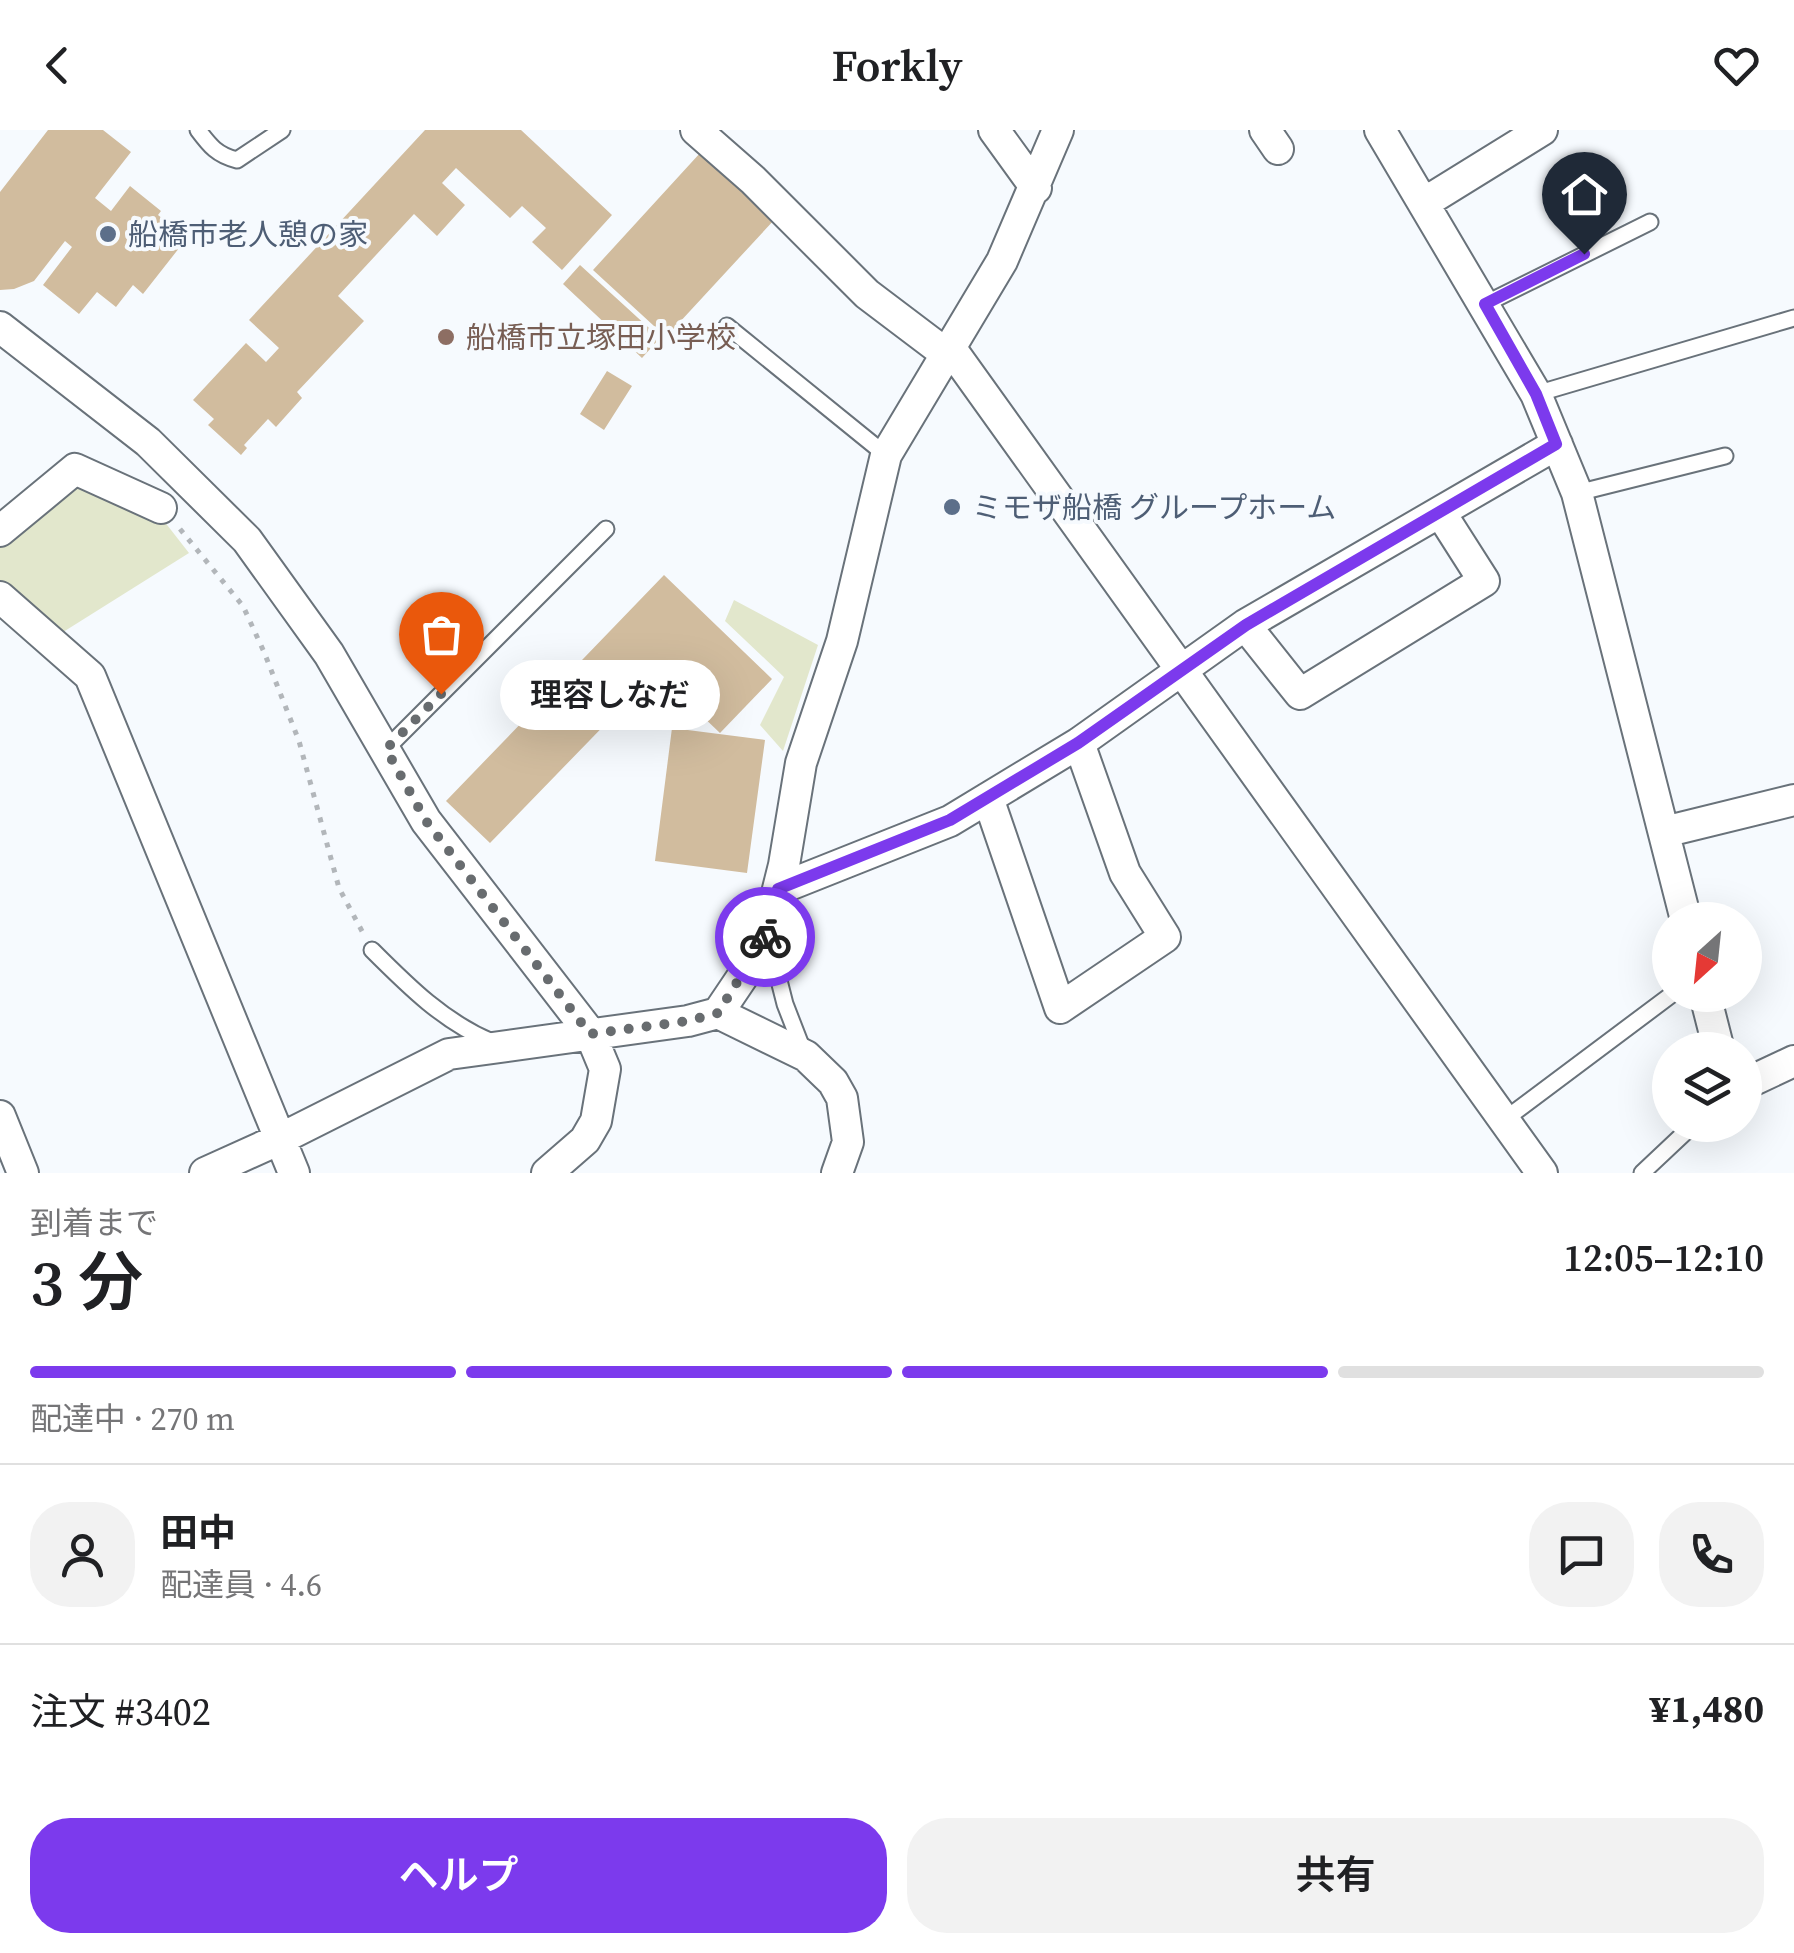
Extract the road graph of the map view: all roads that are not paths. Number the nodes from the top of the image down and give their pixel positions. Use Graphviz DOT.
graph roads {
  1 [pos="198,130"];
  2 [pos="282,130"];
  3 [pos="696,130"];
  4 [pos="994,130"];
  5 [pos="1058,130"];
  6 [pos="1380,130"];
  7 [pos="1542,130"];
  8 [pos="1036,188"];
  9 [pos="1424,203"];
  10 [pos="1650,222"];
  11 [pos="1485,304"];
  12 [pos="1794,318"];
  13 [pos="0,326"];
  14 [pos="727,326"];
  15 [pos="947,350"];
  16 [pos="1536,394"];
  17 [pos="1556,444"];
  18 [pos="886,456"];
  19 [pos="1724,456"];
  20 [pos="1577,493"];
  21 [pos="160,508"];
  22 [pos="1440,512"];
  23 [pos="606,529"];
  24 [pos="0,531"];
  25 [pos="0,598"];
  26 [pos="1246,625"];
  27 [pos="1180,669"];
  28 [pos="1078,743"];
  29 [pos="386,749"];
  30 [pos="988,798"];
  31 [pos="1794,800"];
  32 [pos="1664,832"];
  33 [pos="778,889"];
  34 [pos="1682,902"];
  35 [pos="767,933"];
  36 [pos="372,950"];
  37 [pos="1652,1009"];
  38 [pos="718,1013"];
  39 [pos="590,1034"];
  40 [pos="500,1045"];
  41 [pos="806,1056"];
  42 [pos="1794,1061"];
  43 [pos="1762,1076"];
  44 [pos="0,1116"];
  45 [pos="1504,1120"];
  46 [pos="280,1139"];
  47 [pos="1675,1142"];
  48 [pos="23,1173"];
  49 [pos="205,1173"];
  50 [pos="294,1173"];
  51 [pos="547,1173"];
  52 [pos="837,1173"];
  53 [pos="1542,1173"];
  54 [pos="1642,1173"];
  1 -- 2 [label="lane"];
  3 -- 15 [label="street"];
  4 -- 8 [label="street"];
  5 -- 8 [label="street"];
  6 -- 9 [label="street"];
  7 -- 9 [label="street"];
  8 -- 15 [label="street"];
  9 -- 11 [label="street"];
  10 -- 11 [label="lane"];
  11 -- 16 [label="street"];
  12 -- 16 [label="lane"];
  13 -- 29 [label="street"];
  14 -- 18 [label="lane"];
  15 -- 18 [label="street"];
  15 -- 27 [label="street"];
  16 -- 17 [label="street"];
  17 -- 20 [label="street"];
  17 -- 22 [label="street"];
  18 -- 33 [label="street"];
  19 -- 20 [label="lane"];
  20 -- 32 [label="street"];
  21 -- 24 [label="street"];
  22 -- 26 [label="street"];
  22 -- 26 [label="street"];
  23 -- 29 [label="lane"];
  25 -- 46 [label="street"];
  26 -- 27 [label="street"];
  27 -- 28 [label="street"];
  27 -- 45 [label="street"];
  28 -- 30 [label="street"];
  28 -- 30 [label="street"];
  29 -- 39 [label="street"];
  30 -- 33 [label="street"];
  31 -- 32 [label="street"];
  32 -- 34 [label="street"];
  33 -- 35 [label="street"];
  35 -- 38 [label="street"];
  35 -- 41 [label="lane"];
  36 -- 40 [label="lane"];
  37 -- 45 [label="lane"];
  38 -- 39 [label="street"];
  38 -- 41 [label="street"];
  39 -- 40 [label="street"];
  39 -- 51 [label="street"];
  40 -- 46 [label="street"];
  41 -- 52 [label="street"];
  42 -- 43 [label="street"];
  44 -- 48 [label="street"];
  45 -- 53 [label="street"];
  46 -- 49 [label="street"];
  46 -- 50 [label="street"];
  47 -- 54 [label="lane"];
}
